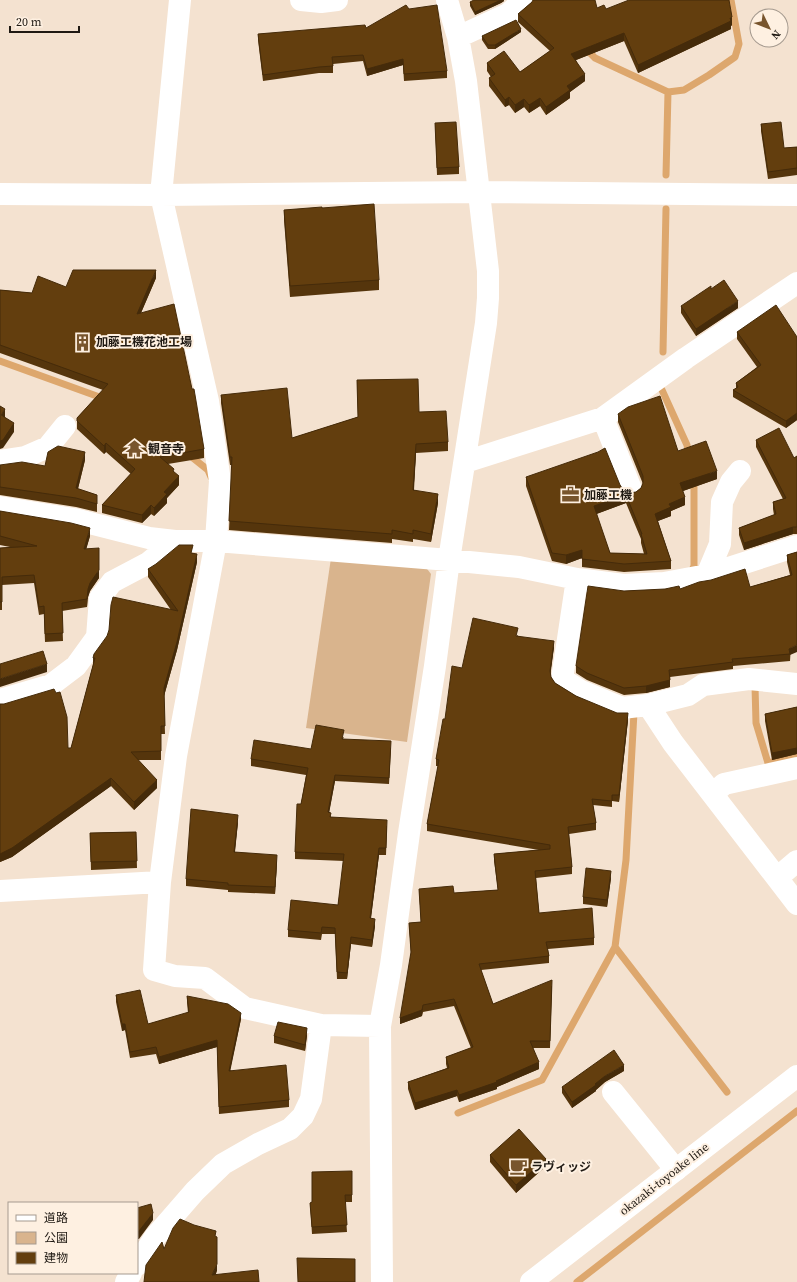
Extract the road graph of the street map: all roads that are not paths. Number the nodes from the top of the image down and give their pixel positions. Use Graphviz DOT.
graph roads {
  1 [pos="180,0"];
  2 [pos="301,0"];
  3 [pos="337,0"];
  4 [pos="447,0"];
  5 [pos="524,0"];
  6 [pos="458,37"];
  7 [pos="479,192"];
  8 [pos="0,194"];
  9 [pos="161,195"];
  10 [pos="797,195"];
  11 [pos="797,283"];
  12 [pos="603,418"];
  13 [pos="65,426"];
  14 [pos="0,461"];
  15 [pos="465,462"];
  16 [pos="740,471"];
  17 [pos="631,490"];
  18 [pos="0,507"];
  19 [pos="174,540"];
  20 [pos="216,541"];
  21 [pos="797,546"];
  22 [pos="449,560"];
  23 [pos="706,576"];
  24 [pos="577,580"];
  25 [pos="797,684"];
  26 [pos="0,700"];
  27 [pos="648,705"];
  28 [pos="797,768"];
  29 [pos="713,794"];
  30 [pos="797,861"];
  31 [pos="777,878"];
  32 [pos="160,882"];
  33 [pos="1,889"];
  34 [pos="797,904"];
  35 [pos="321,1025"];
  36 [pos="380,1026"];
  37 [pos="797,1076"];
  38 [pos="613,1092"];
  39 [pos="676,1170"];
  40 [pos="138,1264"];
  41 [pos="382,1282"];
  42 [pos="531,1282"];
  1 -- 9 [label="street"];
  2 -- 3 [label="street"];
  4 -- 6 [label="street"];
  5 -- 6 [label="street"];
  6 -- 7 [label="street"];
  7 -- 9 [label="street"];
  7 -- 10 [label="street"];
  7 -- 15 [label="street"];
  8 -- 9 [label="street"];
  9 -- 20 [label="street"];
  11 -- 12 [label="street"];
  12 -- 15 [label="street"];
  12 -- 17 [label="street"];
  13 -- 14 [label="street"];
  15 -- 22 [label="street"];
  16 -- 23 [label="street"];
  18 -- 19 [label="street"];
  19 -- 20 [label="street"];
  19 -- 26 [label="street"];
  20 -- 22 [label="street"];
  20 -- 32 [label="street"];
  21 -- 23 [label="street"];
  22 -- 24 [label="street"];
  22 -- 36 [label="street"];
  23 -- 24 [label="street"];
  24 -- 27 [label="street"];
  25 -- 27 [label="street"];
  27 -- 29 [label="street"];
  28 -- 29 [label="street"];
  29 -- 31 [label="street"];
  30 -- 31 [label="street"];
  31 -- 34 [label="street"];
  32 -- 33 [label="street"];
  32 -- 35 [label="street"];
  35 -- 36 [label="street"];
  35 -- 40 [label="street"];
  36 -- 41 [label="street"];
  37 -- 39 [label="street, okazaki-toyoake line"];
  38 -- 39 [label="street"];
  39 -- 42 [label="street, okazaki-toyoake line"];
}
